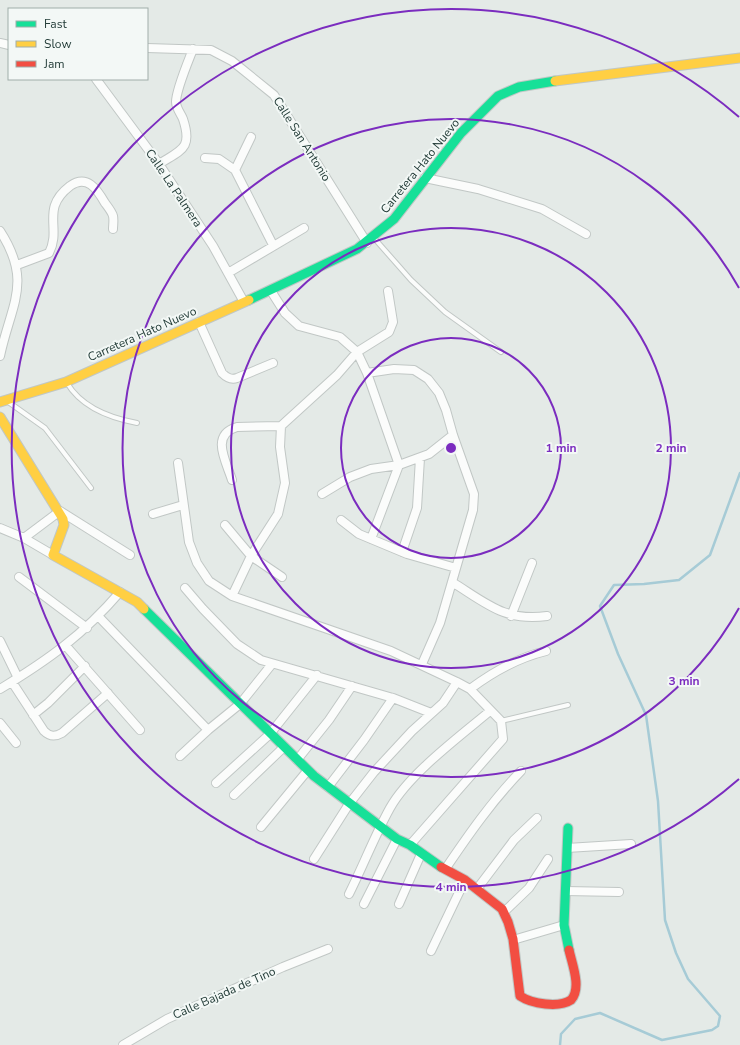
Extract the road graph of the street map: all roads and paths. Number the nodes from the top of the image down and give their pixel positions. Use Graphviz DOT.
graph roads {
  1 [pos="148,48"];
  2 [pos="193,49"];
  3 [pos="740,58"];
  4 [pos="97,80"];
  5 [pos="251,136"];
  6 [pos="205,158"];
  7 [pos="159,164"];
  8 [pos="235,170"];
  9 [pos="425,178"];
  10 [pos="304,228"];
  11 [pos="113,229"];
  12 [pos="0,230"];
  13 [pos="586,234"];
  14 [pos="370,240"];
  15 [pos="273,245"];
  16 [pos="17,265"];
  17 [pos="228,273"];
  18 [pos="271,291"];
  19 [pos="388,291"];
  20 [pos="244,302"];
  21 [pos="199,322"];
  22 [pos="357,352"];
  23 [pos="501,352"];
  24 [pos="0,356"];
  25 [pos="273,363"];
  26 [pos="367,373"];
  27 [pos="66,382"];
  28 [pos="3,401"];
  29 [pos="0,417"];
  30 [pos="137,423"];
  31 [pos="281,426"];
  32 [pos="453,435"];
  33 [pos="420,458"];
  34 [pos="178,463"];
  35 [pos="399,465"];
  36 [pos="232,480"];
  37 [pos="91,488"];
  38 [pos="322,494"];
  39 [pos="184,505"];
  40 [pos="60,511"];
  41 [pos="153,514"];
  42 [pos="342,520"];
  43 [pos="225,525"];
  44 [pos="0,528"];
  45 [pos="24,538"];
  46 [pos="371,539"];
  47 [pos="402,552"];
  48 [pos="53,555"];
  49 [pos="130,555"];
  50 [pos="251,556"];
  51 [pos="532,563"];
  52 [pos="456,568"];
  53 [pos="19,578"];
  54 [pos="282,578"];
  55 [pos="452,582"];
  56 [pos="185,588"];
  57 [pos="120,592"];
  58 [pos="232,596"];
  59 [pos="511,616"];
  60 [pos="547,616"];
  61 [pos="99,617"];
  62 [pos="87,628"];
  63 [pos="0,641"];
  64 [pos="66,646"];
  65 [pos="546,651"];
  66 [pos="272,664"];
  67 [pos="422,664"];
  68 [pos="85,666"];
  69 [pos="317,675"];
  70 [pos="15,680"];
  71 [pos="457,682"];
  72 [pos="352,686"];
  73 [pos="0,689"];
  74 [pos="470,689"];
  75 [pos="108,692"];
  76 [pos="393,698"];
  77 [pos="240,704"];
  78 [pos="568,705"];
  79 [pos="490,711"];
  80 [pos="432,713"];
  81 [pos="34,714"];
  82 [pos="501,721"];
  83 [pos="0,723"];
  84 [pos="140,730"];
  85 [pos="208,730"];
  86 [pos="270,734"];
  87 [pos="16,743"];
  88 [pos="284,747"];
  89 [pos="180,756"];
  90 [pos="297,760"];
  91 [pos="308,770"];
  92 [pos="521,772"];
  93 [pos="216,783"];
  94 [pos="328,787"];
  95 [pos="234,795"];
  96 [pos="350,804"];
  97 [pos="537,818"];
  98 [pos="261,827"];
  99 [pos="381,827"];
  100 [pos="568,828"];
  101 [pos="397,839"];
  102 [pos="631,844"];
  103 [pos="410,845"];
  104 [pos="567,848"];
  105 [pos="421,854"];
  106 [pos="314,859"];
  107 [pos="548,859"];
  108 [pos="446,868"];
  109 [pos="465,880"];
  110 [pos="477,889"];
  111 [pos="565,891"];
  112 [pos="619,892"];
  113 [pos="349,894"];
  114 [pos="364,904"];
  115 [pos="399,904"];
  116 [pos="504,912"];
  117 [pos="564,925"];
  118 [pos="513,940"];
  119 [pos="328,949"];
  120 [pos="430,951"];
  121 [pos="123,1045"];
  1 -- 2 [label="street, Calle San Antonio"];
  2 -- 7 [label="street"];
  2 -- 14 [label="street, Calle San Antonio"];
  3 -- 9 [label="street, Carretera Hato Nuevo"];
  4 -- 7 [label="street, Calle La Palmera"];
  5 -- 8 [label="street"];
  6 -- 8 [label="street"];
  7 -- 17 [label="street, Calle La Palmera"];
  8 -- 15 [label="street"];
  9 -- 13 [label="street"];
  9 -- 14 [label="street, Carretera Hato Nuevo"];
  10 -- 15 [label="street"];
  11 -- 16 [label="street"];
  12 -- 16 [label="street"];
  14 -- 18 [label="street, Carretera Hato Nuevo"];
  14 -- 23 [label="lane"];
  15 -- 17 [label="street"];
  16 -- 24 [label="street"];
  17 -- 20 [label="street, Calle La Palmera"];
  18 -- 20 [label="street, Carretera Hato Nuevo"];
  18 -- 22 [label="street"];
  19 -- 22 [label="street"];
  20 -- 21 [label="street, Carretera Hato Nuevo"];
  21 -- 25 [label="street"];
  21 -- 27 [label="street, Carretera Hato Nuevo"];
  22 -- 26 [label="street"];
  22 -- 31 [label="street"];
  26 -- 32 [label="street"];
  26 -- 35 [label="street"];
  27 -- 28 [label="street, Carretera Hato Nuevo"];
  27 -- 30 [label="lane"];
  28 -- 37 [label="lane"];
  29 -- 40 [label="street"];
  31 -- 36 [label="street"];
  31 -- 50 [label="street"];
  32 -- 33 [label="street"];
  32 -- 52 [label="street"];
  33 -- 35 [label="street"];
  33 -- 47 [label="street"];
  34 -- 39 [label="street"];
  35 -- 38 [label="street"];
  35 -- 46 [label="street"];
  39 -- 41 [label="street"];
  39 -- 58 [label="street"];
  40 -- 45 [label="street"];
  40 -- 48 [label="street"];
  40 -- 49 [label="street"];
  42 -- 46 [label="street"];
  43 -- 50 [label="street"];
  44 -- 45 [label="street"];
  45 -- 48 [label="street"];
  46 -- 47 [label="street"];
  47 -- 52 [label="street"];
  48 -- 57 [label="street"];
  50 -- 54 [label="street"];
  50 -- 58 [label="street"];
  51 -- 59 [label="street"];
  52 -- 55 [label="street"];
  53 -- 62 [label="street"];
  55 -- 59 [label="street"];
  55 -- 67 [label="street"];
  56 -- 66 [label="street"];
  57 -- 61 [label="street"];
  57 -- 77 [label="street"];
  58 -- 67 [label="street"];
  59 -- 60 [label="street"];
  61 -- 62 [label="street"];
  61 -- 85 [label="street"];
  62 -- 64 [label="street"];
  63 -- 70 [label="street"];
  64 -- 68 [label="street"];
  64 -- 70 [label="street"];
  65 -- 74 [label="street"];
  66 -- 69 [label="street"];
  66 -- 77 [label="street"];
  67 -- 71 [label="street"];
  68 -- 75 [label="street"];
  68 -- 81 [label="street"];
  69 -- 72 [label="street"];
  69 -- 86 [label="street"];
  70 -- 73 [label="street"];
  70 -- 81 [label="street"];
  71 -- 74 [label="street"];
  71 -- 80 [label="street"];
  72 -- 76 [label="street"];
  72 -- 90 [label="street"];
  74 -- 79 [label="street"];
  75 -- 81 [label="street"];
  75 -- 84 [label="street"];
  76 -- 80 [label="street"];
  76 -- 94 [label="street"];
  77 -- 85 [label="street"];
  77 -- 86 [label="street"];
  78 -- 82 [label="lane"];
  79 -- 82 [label="street"];
  79 -- 99 [label="street"];
  80 -- 96 [label="street"];
  82 -- 103 [label="street"];
  83 -- 87 [label="street"];
  85 -- 89 [label="street"];
  86 -- 88 [label="street"];
  86 -- 93 [label="street"];
  88 -- 90 [label="street"];
  88 -- 95 [label="street"];
  90 -- 91 [label="street"];
  91 -- 94 [label="street"];
  91 -- 98 [label="street"];
  92 -- 108 [label="street"];
  94 -- 96 [label="street"];
  96 -- 99 [label="street"];
  96 -- 106 [label="street"];
  97 -- 110 [label="street"];
  99 -- 101 [label="street"];
  99 -- 113 [label="street"];
  100 -- 104 [label="street"];
  101 -- 103 [label="street"];
  101 -- 114 [label="street"];
  102 -- 104 [label="street"];
  103 -- 105 [label="street"];
  104 -- 111 [label="street"];
  105 -- 108 [label="street"];
  105 -- 115 [label="street"];
  107 -- 116 [label="street"];
  108 -- 109 [label="street"];
  109 -- 110 [label="street"];
  109 -- 120 [label="street"];
  110 -- 116 [label="street"];
  111 -- 112 [label="street"];
  111 -- 117 [label="street"];
  116 -- 118 [label="street"];
  117 -- 118 [label="street"];
  117 -- 118 [label="street"];
  119 -- 121 [label="street, Calle Bajada de Tino"];
}
